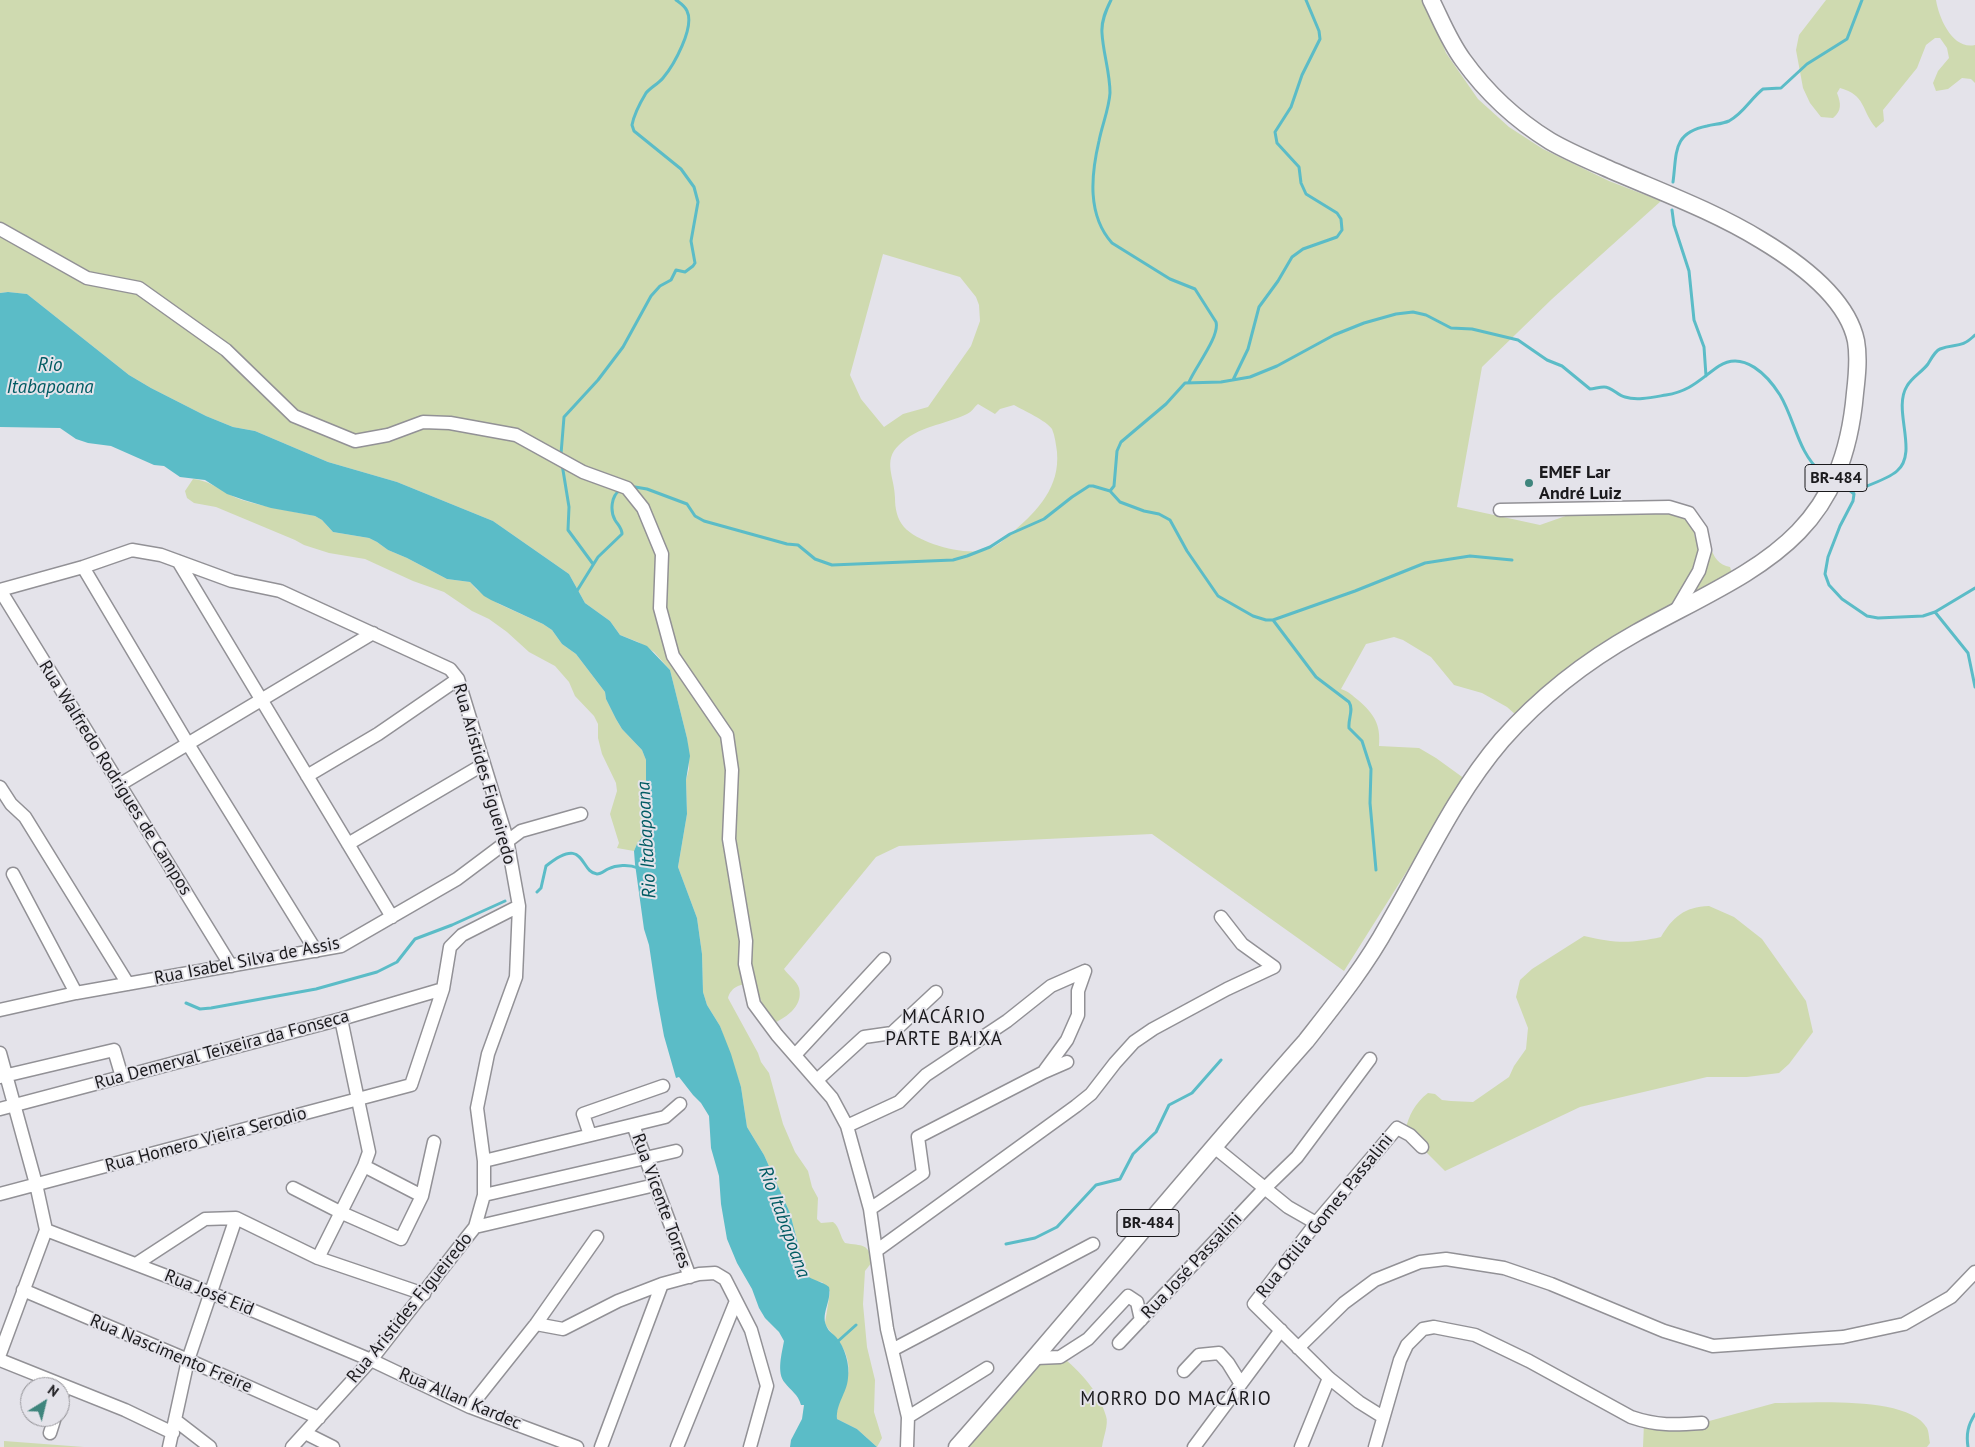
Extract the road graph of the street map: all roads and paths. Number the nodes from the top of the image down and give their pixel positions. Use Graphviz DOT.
graph roads {
  1 [pos="1431,0"];
  2 [pos="0,229"];
  3 [pos="1500,510"];
  4 [pos="178,561"];
  5 [pos="83,567"];
  6 [pos="0,590"];
  7 [pos="1675,612"];
  8 [pos="373,633"];
  9 [pos="458,680"];
  10 [pos="262,700"];
  11 [pos="188,744"];
  12 [pos="484,764"];
  13 [pos="307,776"];
  14 [pos="119,785"];
  15 [pos="0,787"];
  16 [pos="581,814"];
  17 [pos="508,840"];
  18 [pos="348,844"];
  19 [pos="13,874"];
  20 [pos="520,906"];
  21 [pos="392,916"];
  22 [pos="1221,916"];
  23 [pos="316,950"];
  24 [pos="884,959"];
  25 [pos="230,966"];
  26 [pos="128,984"];
  27 [pos="442,989"];
  28 [pos="936,992"];
  29 [pos="76,993"];
  30 [pos="0,1010"];
  31 [pos="341,1018"];
  32 [pos="0,1053"];
  33 [pos="795,1055"];
  34 [pos="1370,1059"];
  35 [pos="1067,1062"];
  36 [pos="1044,1072"];
  37 [pos="4,1077"];
  38 [pos="122,1077"];
  39 [pos="817,1080"];
  40 [pos="663,1086"];
  41 [pos="358,1101"];
  42 [pos="680,1104"];
  43 [pos="15,1106"];
  44 [pos="0,1109"];
  45 [pos="633,1125"];
  46 [pos="847,1126"];
  47 [pos="590,1135"];
  48 [pos="434,1142"];
  49 [pos="1213,1146"];
  50 [pos="1422,1147"];
  51 [pos="676,1152"];
  52 [pos="646,1158"];
  53 [pos="484,1161"];
  54 [pos="364,1166"];
  55 [pos="36,1184"];
  56 [pos="656,1185"];
  57 [pos="293,1188"];
  58 [pos="1264,1189"];
  59 [pos="0,1194"];
  60 [pos="484,1195"];
  61 [pos="422,1196"];
  62 [pos="870,1209"];
  63 [pos="342,1213"];
  64 [pos="236,1218"];
  65 [pos="1316,1223"];
  66 [pos="475,1227"];
  67 [pos="46,1230"];
  68 [pos="597,1237"];
  69 [pos="1093,1244"];
  70 [pos="876,1251"];
  71 [pos="318,1258"];
  72 [pos="136,1264"];
  73 [pos="1975,1272"];
  74 [pos="690,1277"];
  75 [pos="662,1284"];
  76 [pos="23,1290"];
  77 [pos="211,1293"];
  78 [pos="424,1294"];
  79 [pos="736,1301"];
  80 [pos="1141,1320"];
  81 [pos="536,1324"];
  82 [pos="1281,1330"];
  83 [pos="1119,1343"];
  84 [pos="1298,1348"];
  85 [pos="892,1350"];
  86 [pos="0,1354"];
  87 [pos="1036,1358"];
  88 [pos="0,1360"];
  89 [pos="188,1360"];
  90 [pos="371,1360"];
  91 [pos="987,1368"];
  92 [pos="1184,1370"];
  93 [pos="43,1377"];
  94 [pos="1329,1378"];
  95 [pos="1241,1384"];
  96 [pos="70,1388"];
  97 [pos="470,1407"];
  98 [pos="908,1417"];
  99 [pos="1383,1417"];
  100 [pos="319,1418"];
  101 [pos="1702,1422"];
  102 [pos="174,1426"];
  103 [pos="52,1427"];
  104 [pos="50,1433"];
  105 [pos="305,1433"];
  106 [pos="1199,1445"];
  107 [pos="169,1447"];
  108 [pos="210,1447"];
  109 [pos="292,1447"];
  110 [pos="333,1447"];
  111 [pos="577,1447"];
  112 [pos="601,1447"];
  113 [pos="677,1447"];
  114 [pos="750,1447"];
  115 [pos="907,1447"];
  116 [pos="957,1447"];
  117 [pos="1302,1447"];
  118 [pos="1375,1447"];
  1 -- 7 [label="main road, BR-484"];
  2 -- 33 [label="street"];
  3 -- 7 [label="street"];
  4 -- 5 [label="street, Rua Aristides Figueiredo"];
  4 -- 8 [label="street, Rua Aristides Figueiredo"];
  4 -- 10 [label="street"];
  5 -- 6 [label="street, Rua Aristides Figueiredo"];
  5 -- 11 [label="street"];
  6 -- 14 [label="street, Rua Walfredo Rodrigues de Campos"];
  7 -- 49 [label="main road, BR-484"];
  8 -- 9 [label="street, Rua Aristides Figueiredo"];
  8 -- 10 [label="street"];
  9 -- 12 [label="street, Rua Aristides Figueiredo"];
  9 -- 13 [label="street"];
  10 -- 11 [label="street"];
  10 -- 13 [label="street"];
  11 -- 14 [label="street"];
  11 -- 23 [label="street"];
  12 -- 17 [label="street, Rua Aristides Figueiredo"];
  12 -- 18 [label="street"];
  13 -- 18 [label="street"];
  14 -- 25 [label="street, Rua Walfredo Rodrigues de Campos"];
  15 -- 26 [label="street"];
  16 -- 17 [label="street, Rua Isabel Silva de Assis"];
  17 -- 20 [label="street, Rua Aristides Figueiredo"];
  17 -- 21 [label="street, Rua Isabel Silva de Assis"];
  18 -- 21 [label="street"];
  19 -- 29 [label="street"];
  20 -- 27 [label="street"];
  20 -- 53 [label="street, Rua Aristides Figueiredo"];
  21 -- 23 [label="street, Rua Isabel Silva de Assis"];
  22 -- 70 [label="street"];
  23 -- 25 [label="street, Rua Isabel Silva de Assis"];
  24 -- 33 [label="street"];
  25 -- 26 [label="street, Rua Isabel Silva de Assis"];
  26 -- 29 [label="street, Rua Isabel Silva de Assis"];
  27 -- 31 [label="street, Rua Demerval Teixeira da Fonseca"];
  27 -- 41 [label="street, Rua Homero Vieira Serodio"];
  28 -- 39 [label="street"];
  29 -- 30 [label="street, Rua Isabel Silva de Assis"];
  31 -- 38 [label="street, Rua Demerval Teixeira da Fonseca"];
  31 -- 41 [label="street"];
  32 -- 37 [label="street"];
  33 -- 39 [label="street"];
  34 -- 58 [label="street, Rua José Passalini"];
  35 -- 36 [label="street"];
  36 -- 46 [label="street"];
  36 -- 62 [label="street"];
  37 -- 38 [label="street"];
  37 -- 43 [label="street"];
  38 -- 43 [label="street, Rua Demerval Teixeira da Fonseca"];
  39 -- 46 [label="street"];
  40 -- 47 [label="street"];
  41 -- 54 [label="street"];
  41 -- 55 [label="street, Rua Homero Vieira Serodio"];
  42 -- 45 [label="street"];
  43 -- 44 [label="street, Rua Demerval Teixeira da Fonseca"];
  43 -- 55 [label="street"];
  45 -- 47 [label="street"];
  45 -- 52 [label="street, Rua Vicente Torres"];
  46 -- 62 [label="street"];
  47 -- 53 [label="street"];
  48 -- 61 [label="street"];
  49 -- 58 [label="street"];
  49 -- 87 [label="main road, BR-484"];
  50 -- 65 [label="street, Rua Otilia Gomes Passalini"];
  51 -- 52 [label="street"];
  52 -- 56 [label="street, Rua Vicente Torres"];
  52 -- 60 [label="street"];
  53 -- 60 [label="street, Rua Aristides Figueiredo"];
  54 -- 61 [label="street"];
  54 -- 63 [label="street"];
  55 -- 59 [label="street, Rua Homero Vieira Serodio"];
  55 -- 67 [label="street"];
  56 -- 66 [label="street"];
  56 -- 74 [label="street, Rua Vicente Torres"];
  57 -- 63 [label="street"];
  58 -- 65 [label="street"];
  58 -- 80 [label="street, Rua José Passalini"];
  60 -- 66 [label="street, Rua Aristides Figueiredo"];
  61 -- 63 [label="street"];
  62 -- 70 [label="street"];
  63 -- 71 [label="street"];
  64 -- 71 [label="street"];
  64 -- 72 [label="street"];
  64 -- 77 [label="street"];
  65 -- 82 [label="street, Rua Otilia Gomes Passalini"];
  66 -- 78 [label="street, Rua Aristides Figueiredo"];
  67 -- 72 [label="street, Rua José Eid"];
  67 -- 76 [label="street"];
  68 -- 81 [label="street"];
  69 -- 85 [label="street"];
  70 -- 85 [label="street"];
  71 -- 78 [label="street"];
  72 -- 77 [label="street, Rua José Eid"];
  73 -- 84 [label="street"];
  74 -- 75 [label="street"];
  74 -- 79 [label="street"];
  75 -- 81 [label="street"];
  75 -- 112 [label="street"];
  76 -- 86 [label="street"];
  76 -- 89 [label="street, Rua Nascimento Freire"];
  77 -- 89 [label="street"];
  77 -- 90 [label="street, Rua José Eid"];
  78 -- 90 [label="street, Rua Aristides Figueiredo"];
  79 -- 113 [label="street"];
  79 -- 114 [label="street"];
  80 -- 83 [label="street, Rua José Passalini"];
  80 -- 87 [label="street"];
  81 -- 97 [label="street"];
  82 -- 84 [label="street"];
  82 -- 95 [label="street"];
  84 -- 94 [label="street"];
  85 -- 98 [label="street"];
  87 -- 116 [label="main road, BR-484"];
  88 -- 93 [label="street"];
  89 -- 100 [label="street, Rua Nascimento Freire"];
  89 -- 102 [label="street"];
  90 -- 97 [label="street, Rua Allan Kardec"];
  90 -- 100 [label="street, Rua Aristides Figueiredo"];
  91 -- 98 [label="street"];
  92 -- 95 [label="street"];
  94 -- 99 [label="street"];
  94 -- 117 [label="street"];
  95 -- 106 [label="street"];
  96 -- 102 [label="street"];
  97 -- 111 [label="street, Rua Allan Kardec"];
  98 -- 115 [label="street"];
  99 -- 101 [label="street"];
  99 -- 118 [label="street"];
  100 -- 105 [label="street, Rua Aristides Figueiredo"];
  102 -- 107 [label="street"];
  102 -- 108 [label="street"];
  103 -- 104 [label="street"];
  105 -- 109 [label="street, Rua Aristides Figueiredo"];
  105 -- 110 [label="street"];
}
